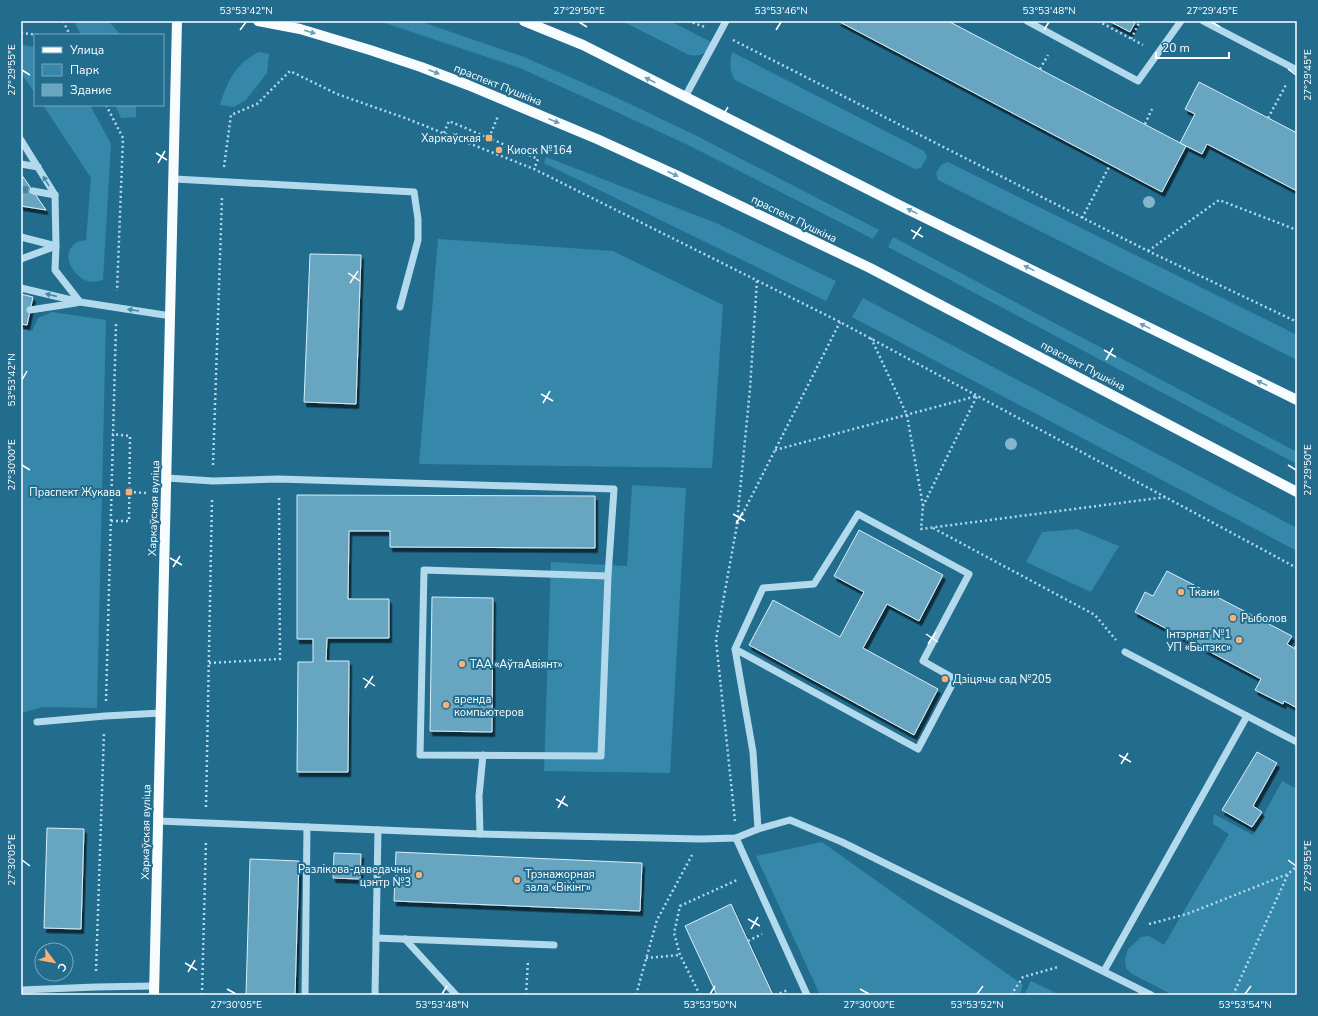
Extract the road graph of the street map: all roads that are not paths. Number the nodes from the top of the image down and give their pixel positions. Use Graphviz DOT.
graph roads {
  1 [pos="178,21"];
  2 [pos="258,21"];
  3 [pos="524,21"];
  4 [pos="726,21"];
  5 [pos="1026,21"];
  6 [pos="1181,21"];
  7 [pos="1203,21"];
  8 [pos="1297,70"];
  9 [pos="685,97"];
  10 [pos="21,140"];
  11 [pos="21,164"];
  12 [pos="38,167"];
  13 [pos="174,179"];
  14 [pos="33,191"];
  15 [pos="55,195"];
  16 [pos="21,236"];
  17 [pos="56,246"];
  18 [pos="21,259"];
  19 [pos="21,288"];
  20 [pos="80,302"];
  21 [pos="400,307"];
  22 [pos="30,310"];
  23 [pos="171,316"];
  24 [pos="1297,400"];
  25 [pos="167,478"];
  26 [pos="1297,492"];
  27 [pos="608,576"];
  28 [pos="735,649"];
  29 [pos="1125,652"];
  30 [pos="161,713"];
  31 [pos="1248,716"];
  32 [pos="37,722"];
  33 [pos="1297,742"];
  34 [pos="483,755"];
  35 [pos="158,821"];
  36 [pos="307,827"];
  37 [pos="758,829"];
  38 [pos="378,830"];
  39 [pos="480,834"];
  40 [pos="736,838"];
  41 [pos="376,938"];
  42 [pos="405,939"];
  43 [pos="554,945"];
  44 [pos="1104,971"];
  45 [pos="21,990"];
  46 [pos="154,991"];
  47 [pos="305,995"];
  48 [pos="375,995"];
  49 [pos="456,995"];
  50 [pos="807,995"];
  51 [pos="1151,995"];
  1 -- 13 [label="main road, Харкаўская вуліца"];
  2 -- 26 [label="main road, праспект Пушкіна, one-way"];
  9 -- 3 [label="main road, one-way"];
  4 -- 9 [label="lane"];
  5 -- 6 [label="lane"];
  7 -- 8 [label="lane"];
  24 -- 9 [label="main road, one-way"];
  10 -- 12 [label="lane"];
  11 -- 12 [label="lane"];
  15 -- 12 [label="lane, one-way"];
  13 -- 21 [label="lane"];
  13 -- 23 [label="main road, Харкаўская вуліца"];
  14 -- 15 [label="lane"];
  15 -- 17 [label="lane"];
  16 -- 17 [label="lane"];
  17 -- 18 [label="lane"];
  17 -- 20 [label="lane"];
  20 -- 19 [label="lane, one-way"];
  20 -- 22 [label="lane"];
  23 -- 20 [label="lane, one-way"];
  23 -- 25 [label="main road, Харкаўская вуліца"];
  25 -- 27 [label="lane"];
  25 -- 30 [label="main road, Харкаўская вуліца"];
  27 -- 34 [label="lane"];
  27 -- 34 [label="lane"];
  28 -- 28 [label="lane"];
  28 -- 37 [label="lane"];
  29 -- 31 [label="lane"];
  30 -- 32 [label="lane"];
  30 -- 35 [label="main road, Харкаўская вуліца"];
  31 -- 33 [label="lane"];
  31 -- 44 [label="lane"];
  34 -- 39 [label="lane"];
  35 -- 36 [label="lane"];
  35 -- 46 [label="main road, Харкаўская вуліца"];
  36 -- 38 [label="lane"];
  36 -- 47 [label="lane"];
  37 -- 40 [label="lane"];
  37 -- 44 [label="lane"];
  38 -- 39 [label="lane"];
  38 -- 41 [label="lane"];
  39 -- 40 [label="lane"];
  40 -- 50 [label="lane"];
  41 -- 42 [label="lane"];
  41 -- 48 [label="lane"];
  42 -- 43 [label="lane"];
  42 -- 49 [label="lane"];
  44 -- 51 [label="lane"];
  45 -- 46 [label="lane"];
}
